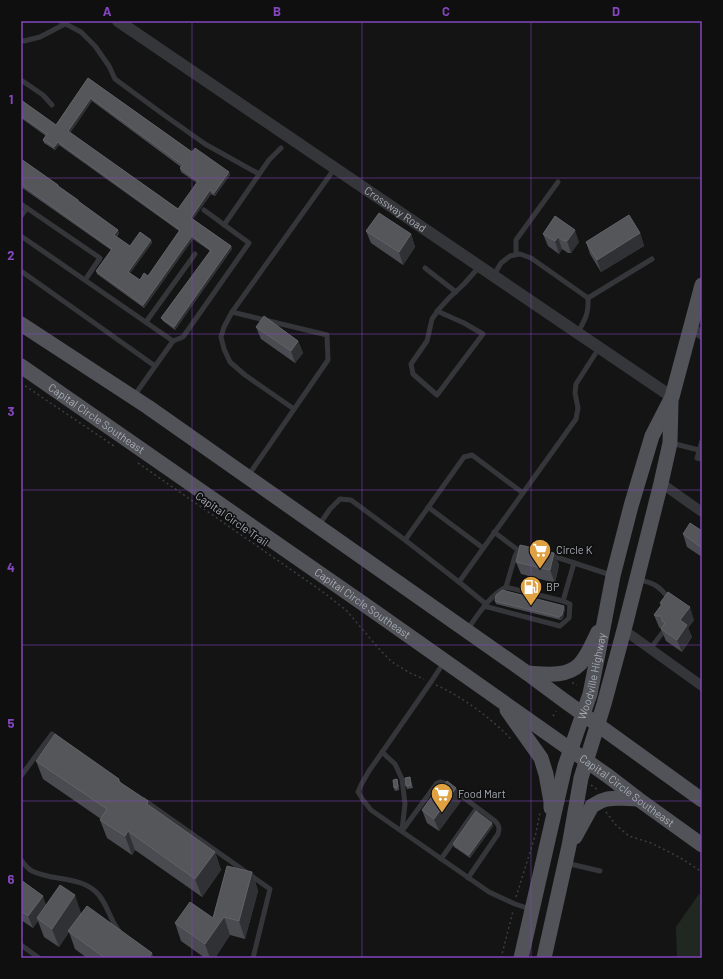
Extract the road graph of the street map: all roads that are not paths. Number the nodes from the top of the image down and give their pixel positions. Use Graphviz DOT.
graph roads {
  1 [pos="118,21"];
  2 [pos="62,22"];
  3 [pos="21,40"];
  4 [pos="21,80"];
  5 [pos="52,105"];
  6 [pos="281,148"];
  7 [pos="335,168"];
  8 [pos="259,174"];
  9 [pos="558,182"];
  10 [pos="21,204"];
  11 [pos="27,208"];
  12 [pos="204,210"];
  13 [pos="21,216"];
  14 [pos="224,225"];
  15 [pos="21,236"];
  16 [pos="195,254"];
  17 [pos="516,254"];
  18 [pos="652,259"];
  19 [pos="480,266"];
  20 [pos="425,268"];
  21 [pos="21,271"];
  22 [pos="493,276"];
  23 [pos="85,280"];
  24 [pos="456,292"];
  25 [pos="701,292"];
  26 [pos="588,298"];
  27 [pos="437,311"];
  28 [pos="232,312"];
  29 [pos="146,322"];
  30 [pos="21,324"];
  31 [pos="696,331"];
  32 [pos="578,332"];
  33 [pos="173,341"];
  34 [pos="600,347"];
  35 [pos="21,366"];
  36 [pos="155,366"];
  37 [pos="134,397"];
  38 [pos="672,397"];
  39 [pos="294,409"];
  40 [pos="702,441"];
  41 [pos="670,443"];
  42 [pos="699,450"];
  43 [pos="702,459"];
  44 [pos="248,476"];
  45 [pos="661,483"];
  46 [pos="523,492"];
  47 [pos="428,507"];
  48 [pos="702,512"];
  49 [pos="318,526"];
  50 [pos="494,532"];
  51 [pos="405,540"];
  52 [pos="483,548"];
  53 [pos="528,548"];
  54 [pos="518,550"];
  55 [pos="541,552"];
  56 [pos="574,563"];
  57 [pos="612,576"];
  58 [pos="636,579"];
  59 [pos="459,582"];
  60 [pos="506,587"];
  61 [pos="667,596"];
  62 [pos="563,601"];
  63 [pos="485,605"];
  64 [pos="605,619"];
  65 [pos="466,630"];
  66 [pos="624,630"];
  67 [pos="663,632"];
  68 [pos="650,649"];
  69 [pos="445,661"];
  70 [pos="527,673"];
  71 [pos="702,686"];
  72 [pos="501,701"];
  73 [pos="583,715"];
  74 [pos="598,726"];
  75 [pos="65,744"];
  76 [pos="570,750"];
  77 [pos="382,752"];
  78 [pos="587,761"];
  79 [pos="21,776"];
  80 [pos="142,798"];
  81 [pos="638,799"];
  82 [pos="702,800"];
  83 [pos="477,808"];
  84 [pos="402,831"];
  85 [pos="548,835"];
  86 [pos="702,845"];
  87 [pos="569,846"];
  88 [pos="441,859"];
  89 [pos="21,860"];
  90 [pos="565,863"];
  91 [pos="600,871"];
  92 [pos="468,878"];
  93 [pos="532,910"];
  94 [pos="125,937"];
  95 [pos="21,945"];
  96 [pos="39,958"];
  97 [pos="253,958"];
  98 [pos="521,958"];
  99 [pos="544,958"];
  1 -- 7 [label="street, Crossway Road"];
  2 -- 3 [label="lane"];
  2 -- 8 [label="lane"];
  4 -- 5 [label="lane"];
  6 -- 8 [label="lane"];
  7 -- 19 [label="street, Crossway Road"];
  7 -- 28 [label="lane"];
  8 -- 14 [label="lane"];
  9 -- 17 [label="lane"];
  10 -- 11 [label="lane"];
  11 -- 13 [label="lane"];
  11 -- 23 [label="lane"];
  12 -- 14 [label="lane"];
  14 -- 33 [label="lane"];
  15 -- 23 [label="lane"];
  16 -- 29 [label="lane"];
  17 -- 22 [label="lane"];
  17 -- 26 [label="lane"];
  18 -- 26 [label="lane"];
  19 -- 22 [label="street, Crossway Road"];
  19 -- 24 [label="lane"];
  20 -- 24 [label="lane"];
  21 -- 36 [label="lane"];
  22 -- 32 [label="street, Crossway Road"];
  23 -- 29 [label="lane"];
  24 -- 27 [label="lane"];
  25 -- 31 [label="main road, Woodville Highway"];
  26 -- 32 [label="lane"];
  27 -- 27 [label="lane"];
  28 -- 39 [label="lane"];
  28 -- 39 [label="lane"];
  29 -- 33 [label="lane"];
  30 -- 37 [label="main road"];
  31 -- 38 [label="main road, Woodville Highway"];
  32 -- 34 [label="street, Crossway Road"];
  33 -- 36 [label="lane"];
  34 -- 38 [label="street, Crossway Road"];
  34 -- 46 [label="lane"];
  35 -- 69 [label="main road, Capital Circle Southeast"];
  36 -- 37 [label="lane"];
  37 -- 44 [label="main road"];
  38 -- 41 [label="main road, Woodville Highway"];
  38 -- 57 [label="main road, Woodville Highway"];
  39 -- 44 [label="lane"];
  40 -- 42 [label="lane"];
  41 -- 42 [label="lane"];
  41 -- 45 [label="main road, Woodville Highway"];
  42 -- 43 [label="lane"];
  44 -- 49 [label="main road"];
  45 -- 48 [label="street"];
  45 -- 58 [label="main road, Woodville Highway"];
  46 -- 47 [label="lane"];
  46 -- 50 [label="lane"];
  47 -- 51 [label="lane"];
  47 -- 52 [label="lane"];
  49 -- 51 [label="lane"];
  49 -- 65 [label="main road"];
  50 -- 52 [label="lane"];
  50 -- 54 [label="lane"];
  51 -- 59 [label="lane"];
  52 -- 59 [label="lane"];
  53 -- 54 [label="lane"];
  54 -- 60 [label="lane"];
  55 -- 56 [label="lane"];
  56 -- 57 [label="lane"];
  56 -- 62 [label="lane"];
  57 -- 64 [label="main road, Woodville Highway"];
  58 -- 61 [label="lane"];
  58 -- 66 [label="main road, Woodville Highway"];
  59 -- 63 [label="lane"];
  60 -- 62 [label="lane"];
  60 -- 63 [label="lane"];
  62 -- 63 [label="lane"];
  63 -- 65 [label="lane"];
  64 -- 70 [label="main road"];
  64 -- 73 [label="main road, Woodville Highway"];
  65 -- 70 [label="main road"];
  66 -- 68 [label="street"];
  66 -- 74 [label="main road, Woodville Highway"];
  67 -- 68 [label="lane"];
  68 -- 71 [label="street"];
  69 -- 72 [label="main road, Capital Circle Southeast"];
  69 -- 77 [label="lane"];
  70 -- 73 [label="main road"];
  72 -- 76 [label="main road, Capital Circle Southeast"];
  72 -- 85 [label="main road"];
  73 -- 74 [label="main road"];
  73 -- 76 [label="main road, Woodville Highway"];
  74 -- 78 [label="main road, Woodville Highway"];
  74 -- 82 [label="main road"];
  75 -- 79 [label="lane"];
  76 -- 78 [label="main road, Capital Circle Southeast"];
  76 -- 85 [label="main road, Woodville Highway"];
  77 -- 84 [label="lane"];
  77 -- 84 [label="lane"];
  78 -- 81 [label="main road, Capital Circle Southeast"];
  78 -- 87 [label="main road, Woodville Highway"];
  80 -- 97 [label="lane"];
  81 -- 86 [label="main road, Capital Circle Southeast"];
  81 -- 87 [label="main road"];
  83 -- 84 [label="lane"];
  83 -- 88 [label="lane"];
  83 -- 92 [label="lane"];
  84 -- 88 [label="lane"];
  85 -- 93 [label="main road, Woodville Highway"];
  87 -- 90 [label="main road, Woodville Highway"];
  88 -- 92 [label="lane"];
  89 -- 94 [label="lane"];
  90 -- 91 [label="lane"];
  90 -- 99 [label="main road, Woodville Highway"];
  92 -- 93 [label="lane"];
  93 -- 98 [label="main road, Woodville Highway"];
  95 -- 96 [label="lane"];
}
